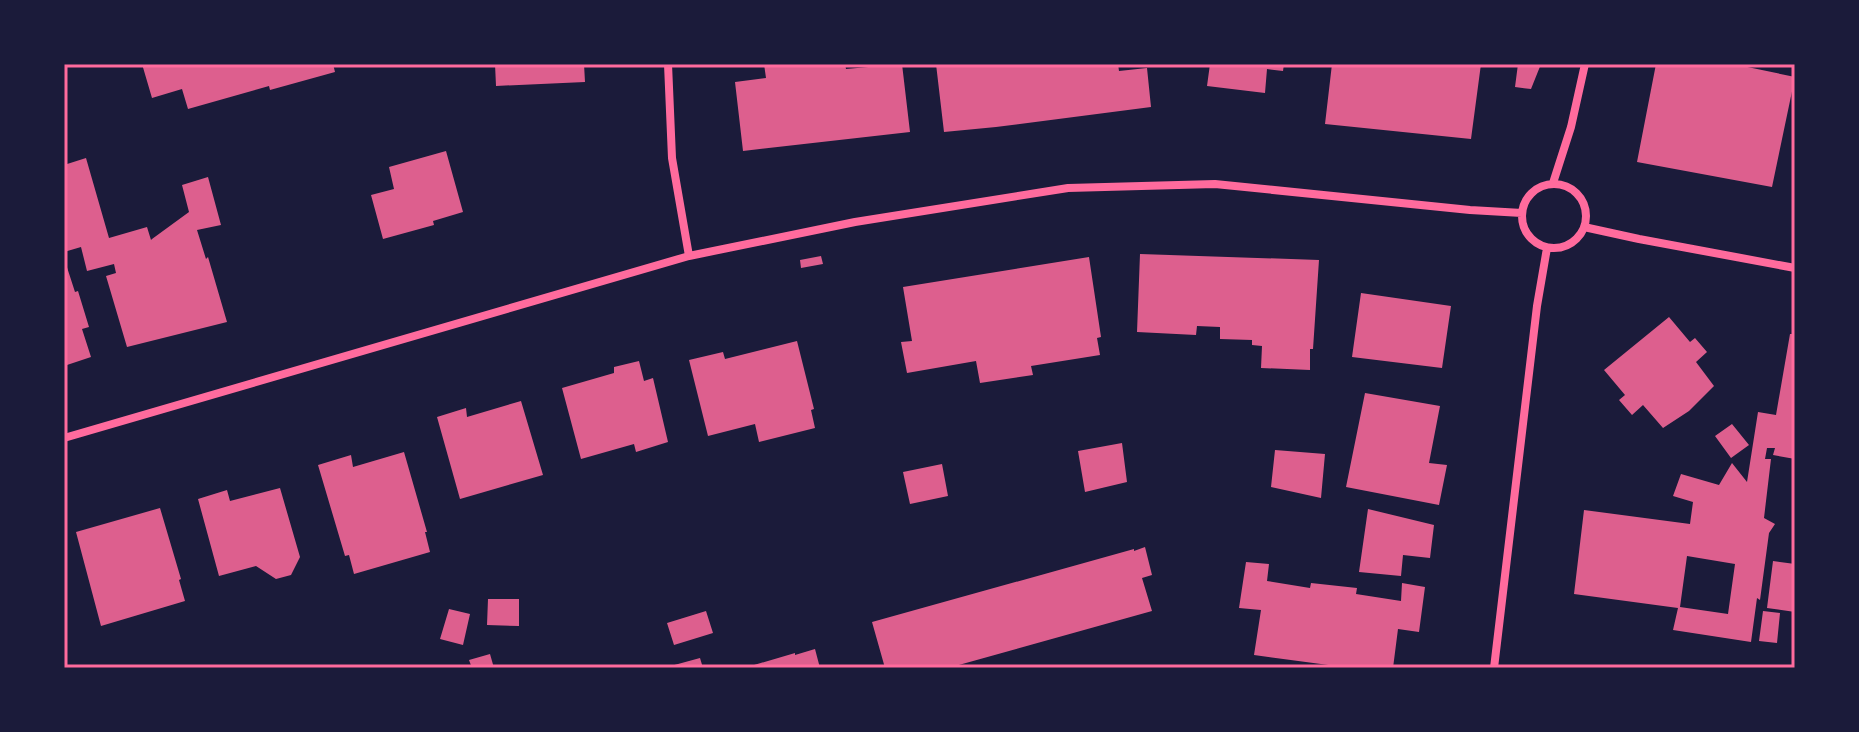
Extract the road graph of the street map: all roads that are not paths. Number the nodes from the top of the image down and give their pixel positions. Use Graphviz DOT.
graph roads {
  1 [pos="668,64"];
  2 [pos="1585,64"];
  3 [pos="1553,183"];
  4 [pos="1522,213"];
  5 [pos="1584,227"];
  6 [pos="1547,248"];
  7 [pos="689,256"];
  8 [pos="1795,268"];
  9 [pos="64,438"];
  10 [pos="1494,668"];
  1 -- 7 [label="street"];
  2 -- 3 [label="street"];
  3 -- 4 [label="street"];
  3 -- 5 [label="street"];
  4 -- 6 [label="street"];
  4 -- 7 [label="street"];
  5 -- 6 [label="street"];
  5 -- 8 [label="street"];
  6 -- 10 [label="street"];
  7 -- 9 [label="street"];
}
